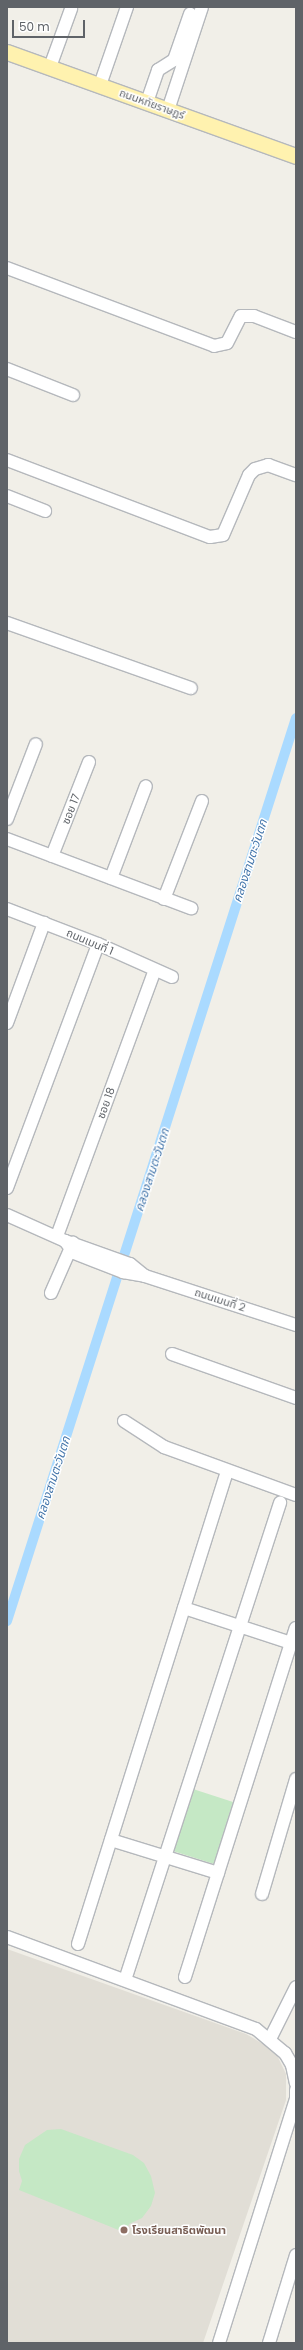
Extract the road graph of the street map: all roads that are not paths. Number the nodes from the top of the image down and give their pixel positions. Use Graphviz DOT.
graph roads {
  1 [pos="127,7"];
  2 [pos="202,7"];
  3 [pos="71,9"];
  4 [pos="190,14"];
  5 [pos="7,52"];
  6 [pos="50,67"];
  7 [pos="100,85"];
  8 [pos="147,102"];
  9 [pos="168,110"];
  10 [pos="296,156"];
  11 [pos="7,268"];
  12 [pos="296,332"];
  13 [pos="7,369"];
  14 [pos="73,395"];
  15 [pos="7,460"];
  16 [pos="296,475"];
  17 [pos="7,496"];
  18 [pos="45,511"];
  19 [pos="7,623"];
  20 [pos="191,688"];
  21 [pos="36,744"];
  22 [pos="89,762"];
  23 [pos="146,786"];
  24 [pos="202,801"];
  25 [pos="7,820"];
  26 [pos="7,839"];
  27 [pos="52,856"];
  28 [pos="111,878"];
  29 [pos="164,899"];
  30 [pos="191,908"];
  31 [pos="7,909"];
  32 [pos="44,923"];
  33 [pos="98,944"];
  34 [pos="155,970"];
  35 [pos="172,977"];
  36 [pos="7,1023"];
  37 [pos="7,1188"];
  38 [pos="7,1215"];
  39 [pos="66,1242"];
  40 [pos="51,1294"];
  41 [pos="296,1325"];
  42 [pos="172,1354"];
  43 [pos="296,1398"];
  44 [pos="124,1421"];
  45 [pos="225,1477"];
  46 [pos="296,1495"];
  47 [pos="280,1503"];
  48 [pos="184,1608"];
  49 [pos="239,1626"];
  50 [pos="296,1628"];
  51 [pos="291,1643"];
  52 [pos="296,1780"];
  53 [pos="111,1840"];
  54 [pos="165,1856"];
  55 [pos="218,1872"];
  56 [pos="262,1894"];
  57 [pos="7,1937"];
  58 [pos="78,1944"];
  59 [pos="185,1977"];
  60 [pos="125,1980"];
  61 [pos="296,1987"];
  62 [pos="270,2039"];
  63 [pos="296,2084"];
  64 [pos="296,2090"];
  65 [pos="296,2256"];
  66 [pos="219,2343"];
  67 [pos="269,2343"];
  1 -- 7 [label="street"];
  2 -- 9 [label="street"];
  3 -- 6 [label="street"];
  4 -- 8 [label="street"];
  5 -- 6 [label="main road, ถนนหทัยราษฎร์"];
  6 -- 7 [label="main road, ถนนหทัยราษฎร์"];
  7 -- 8 [label="main road, ถนนหทัยราษฎร์"];
  8 -- 9 [label="main road, ถนนหทัยราษฎร์"];
  9 -- 10 [label="main road, ถนนหทัยราษฎร์"];
  11 -- 12 [label="street"];
  13 -- 14 [label="street"];
  15 -- 16 [label="street"];
  17 -- 18 [label="street"];
  19 -- 20 [label="street"];
  21 -- 25 [label="street"];
  22 -- 27 [label="street, ซอย 17"];
  23 -- 28 [label="street"];
  24 -- 29 [label="street"];
  26 -- 27 [label="street"];
  27 -- 28 [label="street"];
  28 -- 29 [label="street"];
  29 -- 30 [label="street"];
  31 -- 32 [label="street, ถนนเมนที่ 1"];
  32 -- 33 [label="street, ถนนเมนที่ 1"];
  32 -- 36 [label="street"];
  33 -- 34 [label="street, ถนนเมนที่ 1"];
  33 -- 37 [label="street"];
  34 -- 35 [label="street, ถนนเมนที่ 1"];
  34 -- 39 [label="street, ซอย 18"];
  38 -- 39 [label="street, ถนนเมนที่ 2"];
  39 -- 40 [label="street, ซอย 18"];
  39 -- 41 [label="street, ถนนเมนที่ 2"];
  42 -- 43 [label="street"];
  44 -- 46 [label="street"];
  45 -- 48 [label="street"];
  47 -- 49 [label="street"];
  48 -- 49 [label="street"];
  48 -- 53 [label="street"];
  49 -- 51 [label="street"];
  49 -- 54 [label="street"];
  50 -- 51 [label="street"];
  51 -- 55 [label="street"];
  52 -- 56 [label="street"];
  53 -- 54 [label="street"];
  53 -- 58 [label="street"];
  54 -- 55 [label="street"];
  54 -- 60 [label="street"];
  55 -- 59 [label="street"];
  57 -- 60 [label="street"];
  60 -- 62 [label="street"];
  61 -- 62 [label="street"];
  62 -- 63 [label="street"];
  64 -- 66 [label="street"];
  65 -- 67 [label="street"];
}
